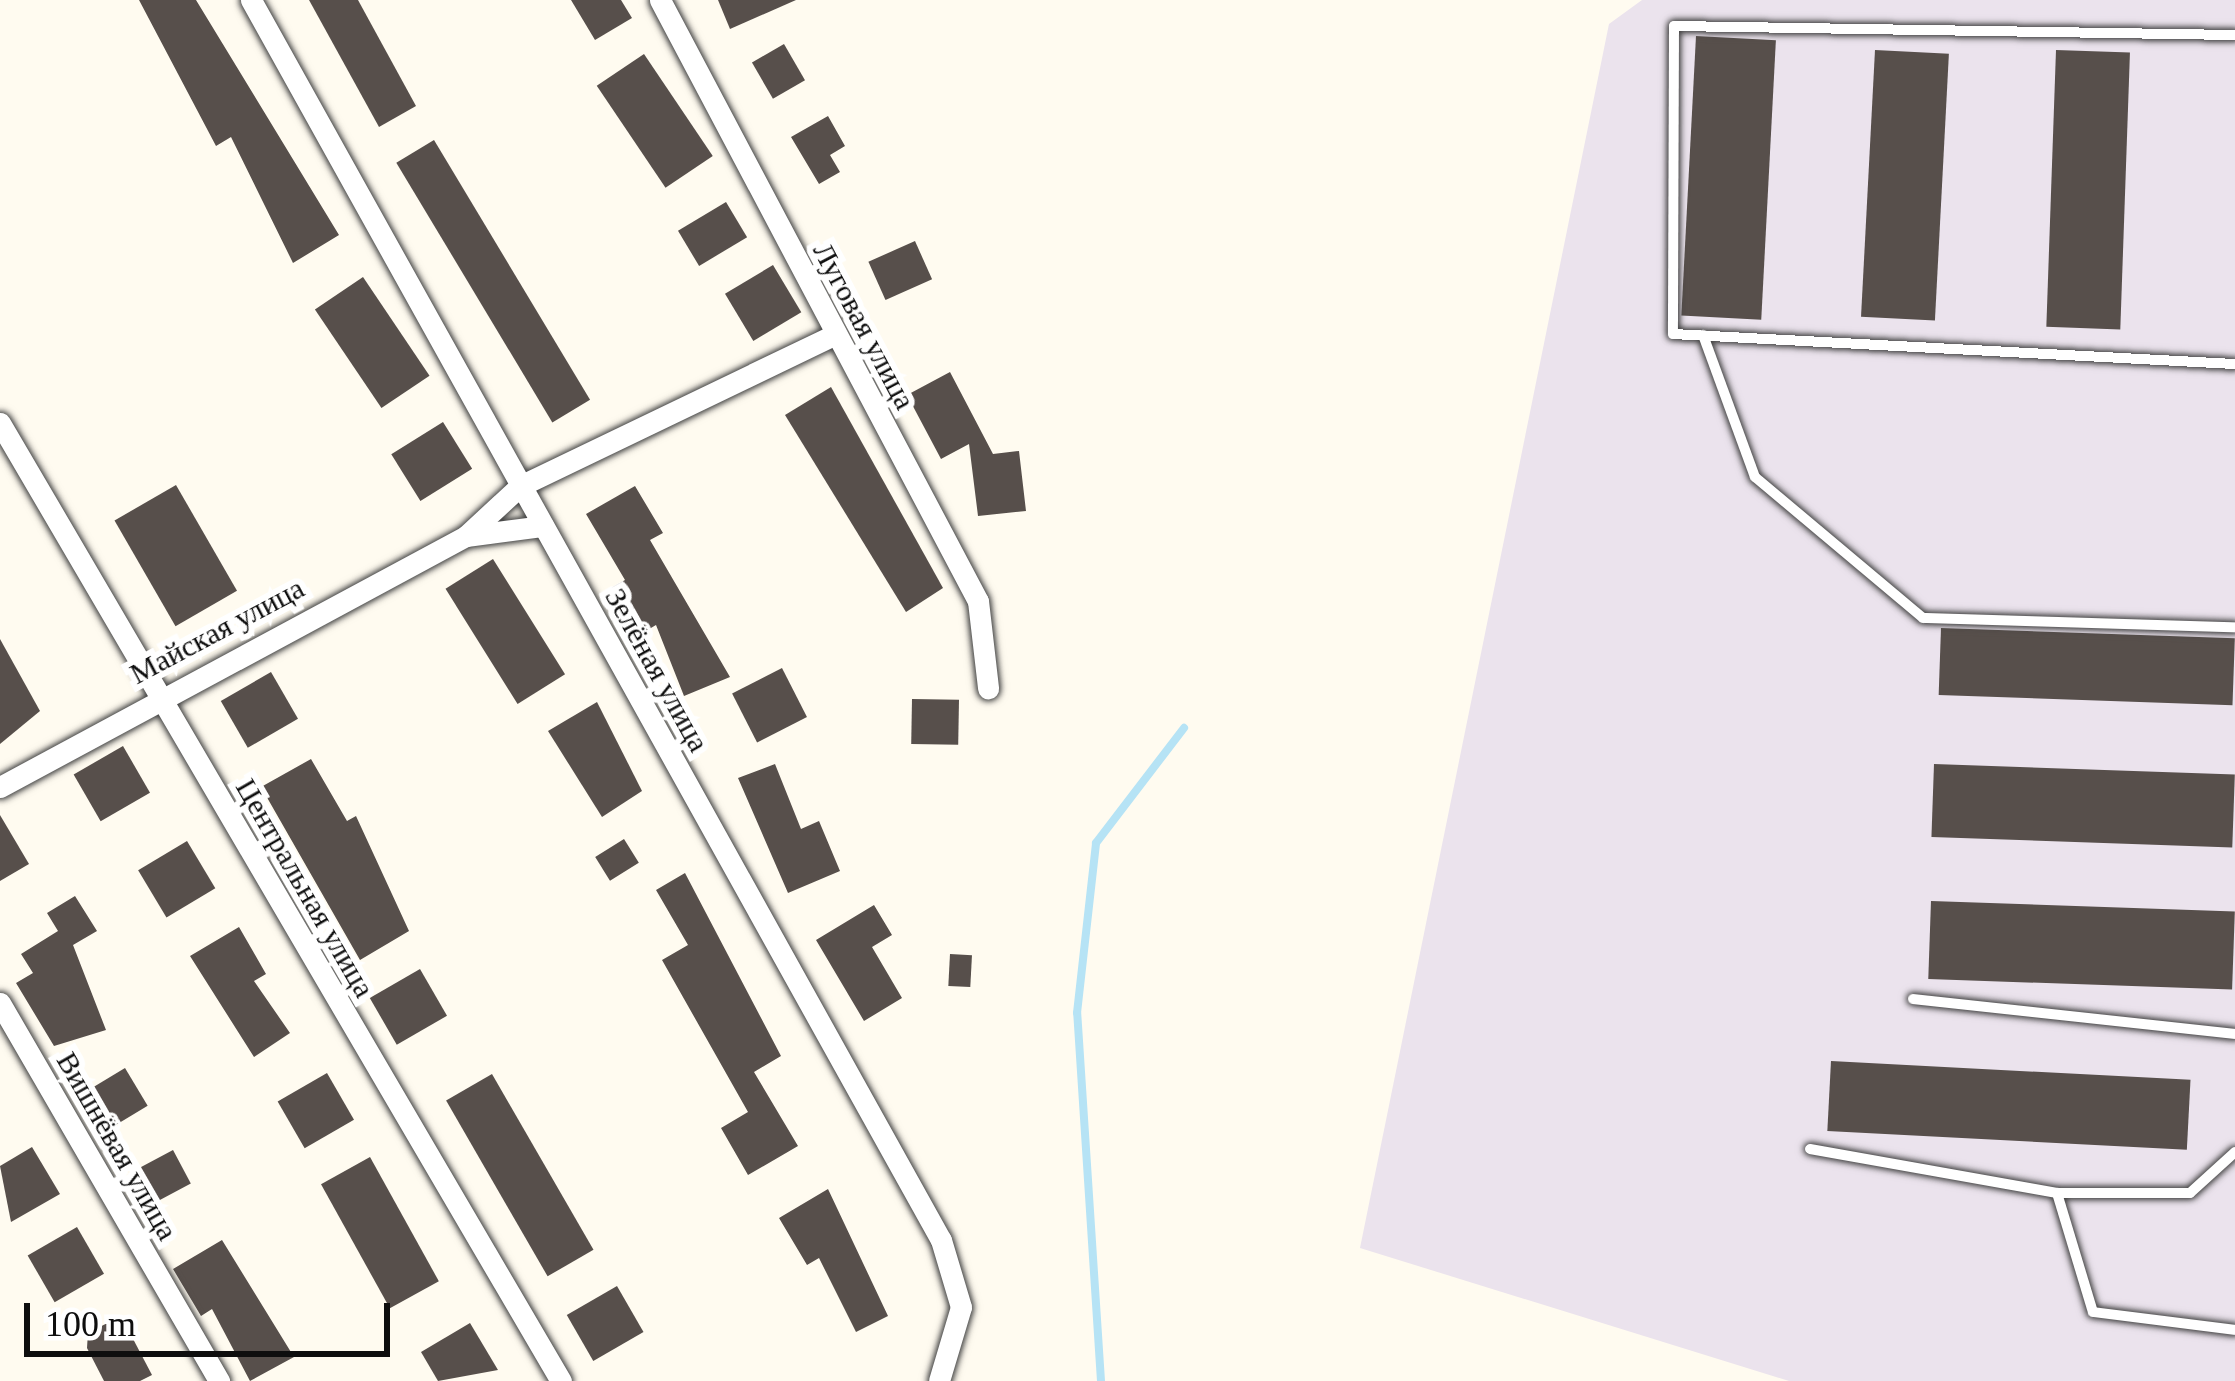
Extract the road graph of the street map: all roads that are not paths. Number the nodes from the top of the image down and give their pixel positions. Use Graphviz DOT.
graph roads {
  1 [pos="251,0"];
  2 [pos="660,0"];
  3 [pos="2235,35"];
  4 [pos="834,335"];
  5 [pos="1703,335"];
  6 [pos="2235,364"];
  7 [pos="0,423"];
  8 [pos="520,486"];
  9 [pos="543,526"];
  10 [pos="466,536"];
  11 [pos="2235,627"];
  12 [pos="988,688"];
  13 [pos="157,695"];
  14 [pos="0,787"];
  15 [pos="1913,999"];
  16 [pos="0,1003"];
  17 [pos="2235,1034"];
  18 [pos="1810,1149"];
  19 [pos="2235,1152"];
  20 [pos="2057,1193"];
  21 [pos="2235,1330"];
  22 [pos="219,1381"];
  23 [pos="561,1381"];
  24 [pos="939,1381"];
  1 -- 8 [label="street, Зелёная улица"];
  2 -- 4 [label="street, Луговая улица"];
  3 -- 5 [label="lane"];
  4 -- 8 [label="street"];
  4 -- 12 [label="street, Луговая улица"];
  5 -- 6 [label="lane"];
  5 -- 11 [label="lane"];
  7 -- 13 [label="street, Центральная улица"];
  8 -- 9 [label="street, Зелёная улица"];
  8 -- 10 [label="street"];
  9 -- 10 [label="street"];
  9 -- 24 [label="street, Зелёная улица"];
  10 -- 13 [label="street, Майская улица"];
  13 -- 14 [label="street, Майская улица"];
  13 -- 23 [label="street, Центральная улица"];
  15 -- 17 [label="lane"];
  16 -- 22 [label="street, Вишнёвая улица"];
  18 -- 20 [label="lane"];
  19 -- 20 [label="lane"];
  20 -- 21 [label="lane"];
}
